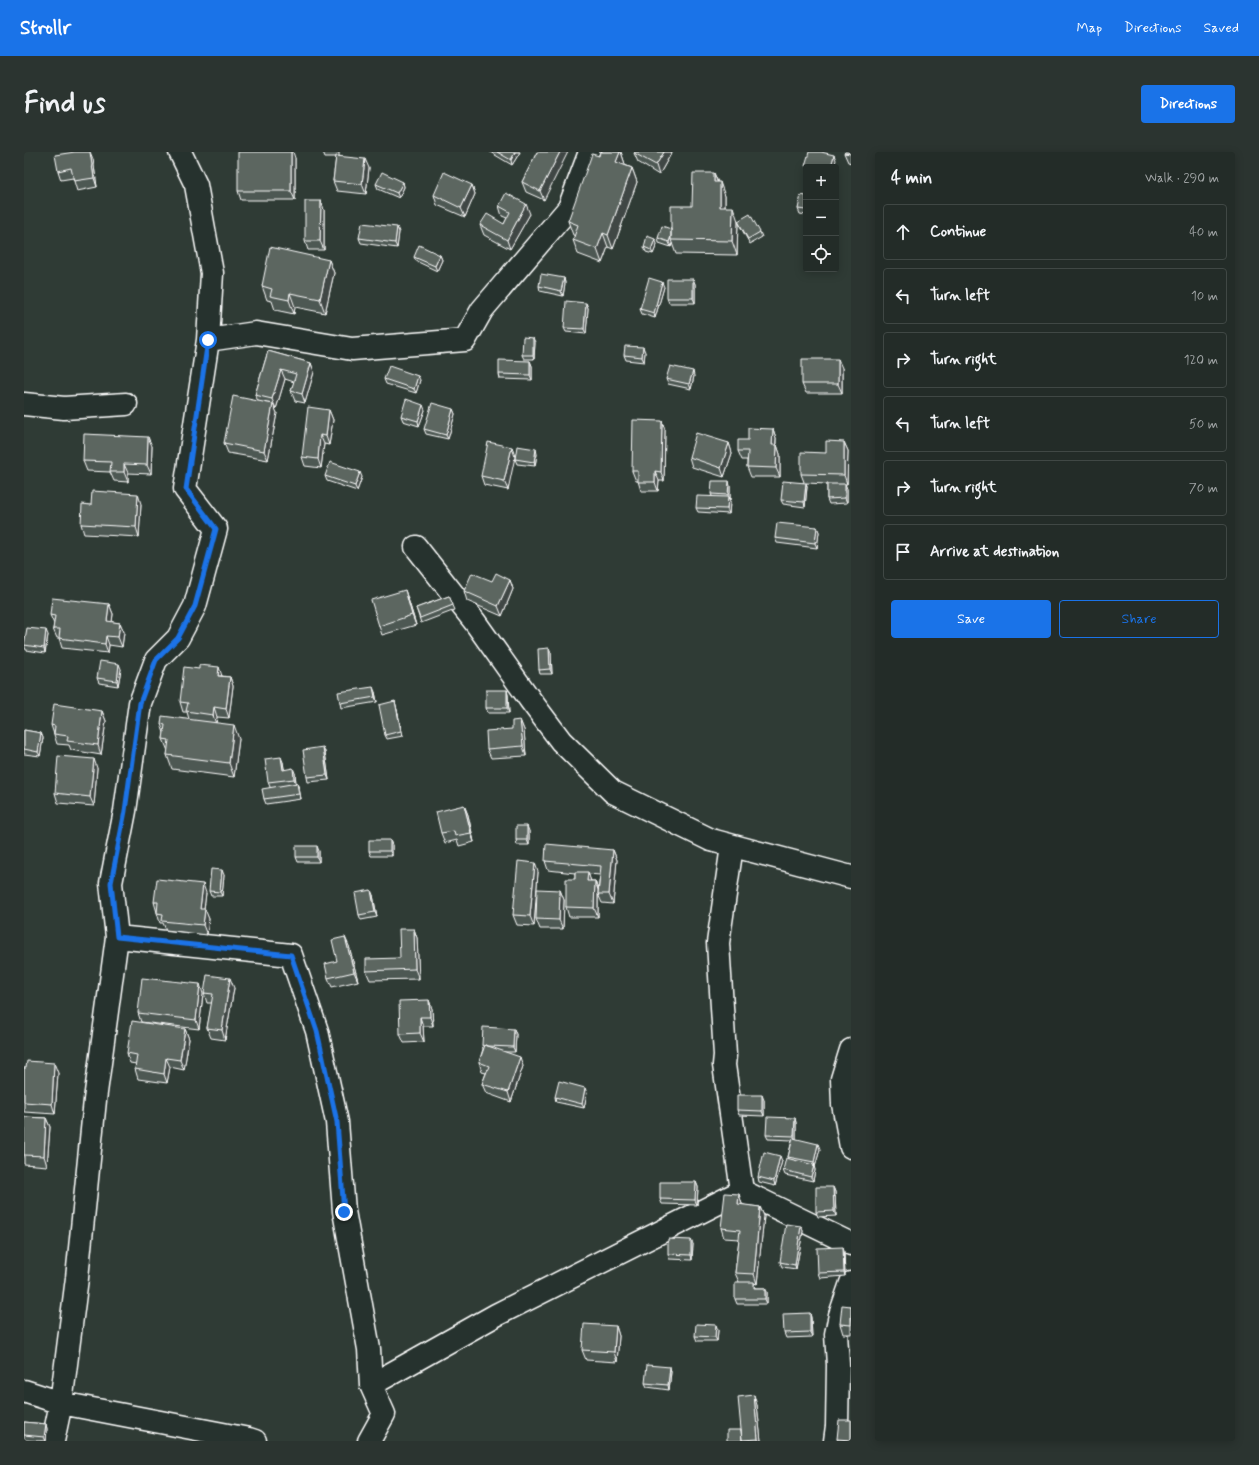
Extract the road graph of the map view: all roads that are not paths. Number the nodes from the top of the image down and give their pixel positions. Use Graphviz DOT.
graph roads {
  1 [pos="180,152"];
  2 [pos="590,152"];
  3 [pos="208,340"];
  4 [pos="24,404"];
  5 [pos="126,404"];
  6 [pos="416,547"];
  7 [pos="732,846"];
  8 [pos="851,877"];
  9 [pos="117,937"];
  10 [pos="851,1050"];
  11 [pos="851,1147"];
  12 [pos="742,1191"];
  13 [pos="851,1244"];
  14 [pos="851,1283"];
  15 [pos="372,1385"];
  16 [pos="24,1391"];
  17 [pos="61,1402"];
  18 [pos="53,1441"];
  19 [pos="255,1441"];
  20 [pos="368,1441"];
  21 [pos="835,1441"];
  1 -- 3 [label="street"];
  2 -- 3 [label="street"];
  3 -- 9 [label="street"];
  4 -- 5 [label="street"];
  6 -- 7 [label="street"];
  7 -- 8 [label="street"];
  7 -- 12 [label="street"];
  9 -- 15 [label="street"];
  9 -- 17 [label="street"];
  10 -- 11 [label="street"];
  12 -- 13 [label="street"];
  12 -- 15 [label="street"];
  14 -- 21 [label="street"];
  15 -- 20 [label="street"];
  16 -- 17 [label="street"];
  17 -- 18 [label="street"];
  17 -- 19 [label="street"];
}
